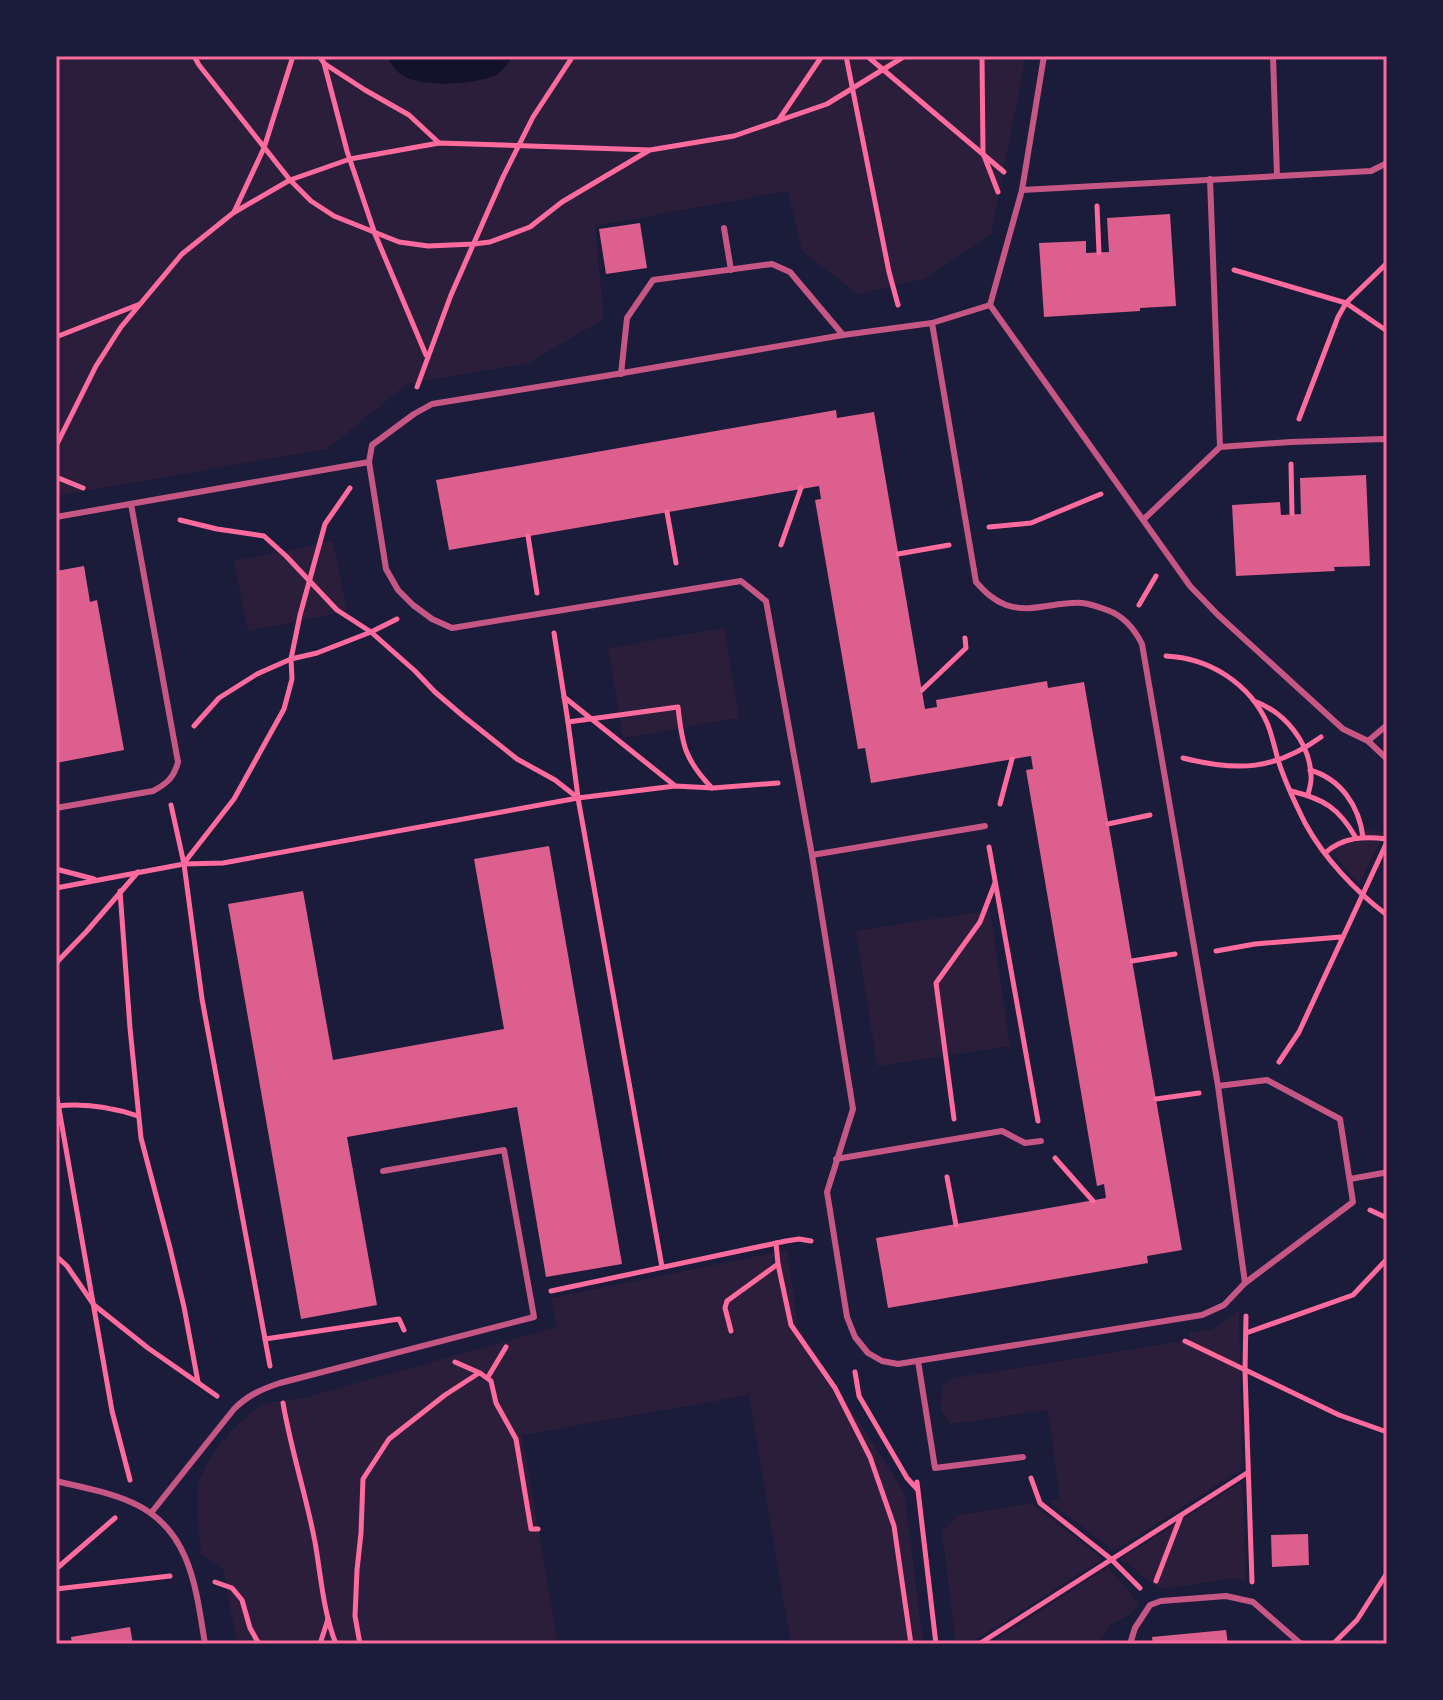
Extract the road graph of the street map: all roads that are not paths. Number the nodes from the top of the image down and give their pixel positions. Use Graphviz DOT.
graph roads {
  1 [pos="1044,56"];
  2 [pos="1273,56"];
  3 [pos="1387,163"];
  4 [pos="1277,176"];
  5 [pos="1210,179"];
  6 [pos="1022,190"];
  7 [pos="724,228"];
  8 [pos="731,270"];
  9 [pos="990,305"];
  10 [pos="932,323"];
  11 [pos="843,335"];
  12 [pos="621,374"];
  13 [pos="1387,441"];
  14 [pos="1220,447"];
  15 [pos="369,462"];
  16 [pos="131,504"];
  17 [pos="56,517"];
  18 [pos="1144,519"];
  19 [pos="1387,725"];
  20 [pos="1368,741"];
  21 [pos="1387,759"];
  22 [pos="56,808"];
  23 [pos="985,826"];
  24 [pos="812,855"];
  25 [pos="1218,1086"];
  26 [pos="1041,1141"];
  27 [pos="836,1159"];
  28 [pos="383,1171"];
  29 [pos="1383,1173"];
  30 [pos="1350,1179"];
  31 [pos="1245,1283"];
  32 [pos="918,1361"];
  33 [pos="1023,1457"];
  34 [pos="56,1481"];
  35 [pos="151,1513"];
  36 [pos="205,1644"];
  37 [pos="1130,1644"];
  38 [pos="1301,1644"];
  1 -- 6 [label="lane"];
  2 -- 4 [label="lane"];
  3 -- 4 [label="lane"];
  4 -- 5 [label="lane"];
  5 -- 6 [label="lane"];
  5 -- 14 [label="lane"];
  6 -- 9 [label="lane"];
  7 -- 8 [label="lane"];
  8 -- 11 [label="lane"];
  8 -- 12 [label="lane"];
  9 -- 10 [label="lane"];
  9 -- 18 [label="lane"];
  10 -- 11 [label="lane"];
  10 -- 25 [label="lane"];
  11 -- 12 [label="lane"];
  12 -- 15 [label="lane"];
  13 -- 14 [label="lane"];
  14 -- 18 [label="lane"];
  15 -- 16 [label="lane"];
  15 -- 24 [label="lane"];
  16 -- 17 [label="lane"];
  16 -- 22 [label="lane"];
  18 -- 20 [label="lane"];
  19 -- 20 [label="lane"];
  20 -- 21 [label="lane"];
  23 -- 24 [label="lane"];
  24 -- 27 [label="lane"];
  25 -- 30 [label="lane"];
  25 -- 31 [label="lane"];
  26 -- 27 [label="lane"];
  27 -- 32 [label="lane"];
  28 -- 35 [label="lane"];
  29 -- 30 [label="lane"];
  30 -- 31 [label="lane"];
  31 -- 32 [label="lane"];
  32 -- 33 [label="lane"];
  34 -- 35 [label="lane"];
  35 -- 36 [label="lane"];
  37 -- 38 [label="lane"];
}
